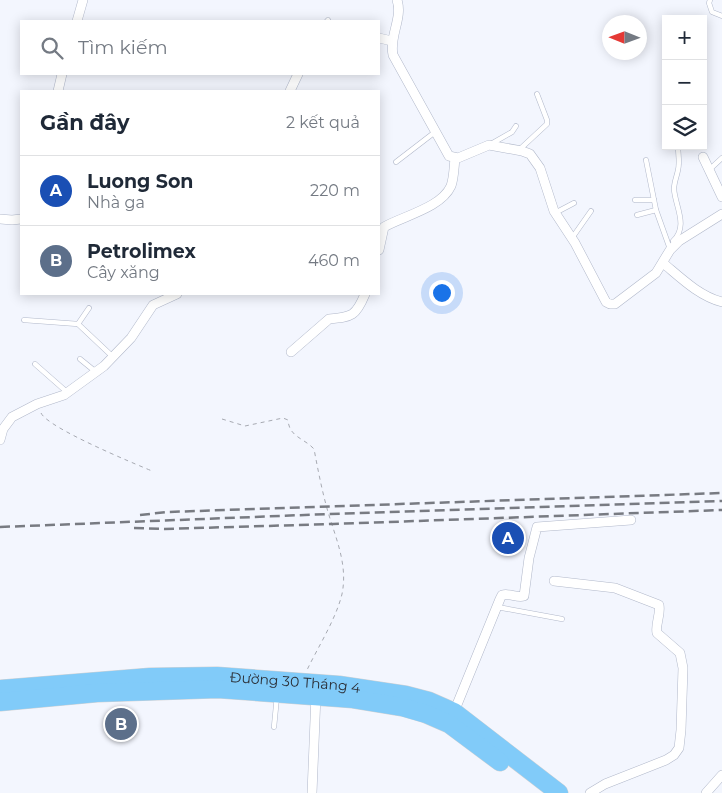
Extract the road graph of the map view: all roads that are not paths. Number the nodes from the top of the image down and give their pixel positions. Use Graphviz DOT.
graph roads {
  1 [pos="83,0"];
  2 [pos="397,0"];
  3 [pos="710,0"];
  4 [pos="722,16"];
  5 [pos="77,20"];
  6 [pos="380,38"];
  7 [pos="392,41"];
  8 [pos="62,75"];
  9 [pos="298,75"];
  10 [pos="58,90"];
  11 [pos="290,90"];
  12 [pos="537,94"];
  13 [pos="516,126"];
  14 [pos="436,132"];
  15 [pos="489,145"];
  16 [pos="519,150"];
  17 [pos="678,150"];
  18 [pos="703,157"];
  19 [pos="455,158"];
  20 [pos="722,158"];
  21 [pos="646,160"];
  22 [pos="396,162"];
  23 [pos="709,170"];
  24 [pos="722,197"];
  25 [pos="635,200"];
  26 [pos="654,200"];
  27 [pos="574,203"];
  28 [pos="656,210"];
  29 [pos="592,211"];
  30 [pos="555,213"];
  31 [pos="722,214"];
  32 [pos="637,216"];
  33 [pos="0,219"];
  34 [pos="20,219"];
  35 [pos="572,238"];
  36 [pos="380,245"];
  37 [pos="669,248"];
  38 [pos="663,263"];
  39 [pos="175,295"];
  40 [pos="365,295"];
  41 [pos="722,302"];
  42 [pos="89,308"];
  43 [pos="24,320"];
  44 [pos="78,324"];
  45 [pos="290,352"];
  46 [pos="113,357"];
  47 [pos="80,358"];
  48 [pos="35,364"];
  49 [pos="96,372"];
  50 [pos="68,393"];
  51 [pos="0,440"];
  52 [pos="631,520"];
  53 [pos="554,581"];
  54 [pos="497,607"];
  55 [pos="562,620"];
  56 [pos="97,687"];
  57 [pos="0,689"];
  58 [pos="277,693"];
  59 [pos="316,696"];
  60 [pos="0,702"];
  61 [pos="452,718"];
  62 [pos="274,727"];
  63 [pos="722,775"];
  64 [pos="312,793"];
  65 [pos="540,793"];
  66 [pos="559,793"];
  67 [pos="590,793"];
  68 [pos="706,793"];
  1 -- 5 [label="street"];
  2 -- 7 [label="street"];
  3 -- 4 [label="lane"];
  6 -- 7 [label="street"];
  7 -- 14 [label="street"];
  8 -- 10 [label="street"];
  9 -- 11 [label="street"];
  12 -- 16 [label="lane"];
  13 -- 15 [label="lane"];
  14 -- 19 [label="street"];
  14 -- 22 [label="lane"];
  15 -- 16 [label="street"];
  15 -- 19 [label="street"];
  16 -- 30 [label="street"];
  17 -- 37 [label="lane"];
  18 -- 23 [label="street"];
  19 -- 36 [label="street"];
  20 -- 23 [label="lane"];
  21 -- 26 [label="lane"];
  23 -- 24 [label="street"];
  25 -- 26 [label="lane"];
  26 -- 28 [label="lane"];
  27 -- 30 [label="lane"];
  28 -- 32 [label="lane"];
  28 -- 37 [label="lane"];
  29 -- 35 [label="lane"];
  30 -- 35 [label="street"];
  31 -- 37 [label="street"];
  33 -- 34 [label="street"];
  35 -- 38 [label="street"];
  37 -- 38 [label="street"];
  38 -- 41 [label="street"];
  39 -- 46 [label="street"];
  40 -- 45 [label="street"];
  42 -- 44 [label="lane"];
  43 -- 44 [label="lane"];
  44 -- 46 [label="lane"];
  46 -- 49 [label="street"];
  47 -- 49 [label="lane"];
  48 -- 50 [label="lane"];
  49 -- 50 [label="street"];
  50 -- 51 [label="street"];
  52 -- 54 [label="street"];
  53 -- 67 [label="street"];
  54 -- 55 [label="lane"];
  54 -- 61 [label="street"];
  56 -- 57 [label="highway, Đường 30 Tháng 4"];
  56 -- 58 [label="highway, Đường 30 Tháng 4"];
  56 -- 60 [label="highway, Đường 30 Tháng 4"];
  56 -- 61 [label="highway, Đường 30 Tháng 4"];
  58 -- 59 [label="highway, Đường 30 Tháng 4"];
  58 -- 62 [label="lane"];
  59 -- 61 [label="highway, Đường 30 Tháng 4"];
  59 -- 64 [label="street"];
  61 -- 65 [label="highway, Đường 30 Tháng 4"];
  61 -- 66 [label="highway, Đường 30 Tháng 4"];
  63 -- 68 [label="street"];
}
